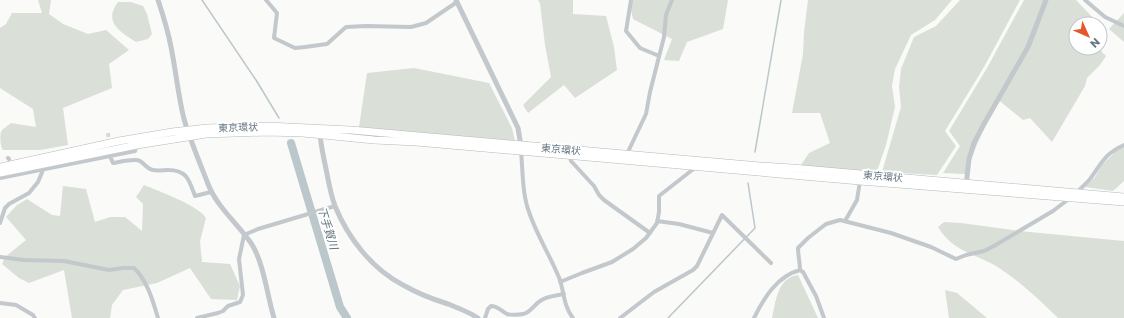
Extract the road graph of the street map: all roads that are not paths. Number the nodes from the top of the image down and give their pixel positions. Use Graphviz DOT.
graph roads {
  1 [pos="158,0"];
  2 [pos="266,0"];
  3 [pos="631,0"];
  4 [pos="672,0"];
  5 [pos="1046,0"];
  6 [pos="1085,0"];
  7 [pos="456,1"];
  8 [pos="1124,26"];
  9 [pos="659,56"];
  10 [pos="320,132"];
  11 [pos="189,133"];
  12 [pos="137,145"];
  13 [pos="1124,145"];
  14 [pos="521,148"];
  15 [pos="110,156"];
  16 [pos="570,156"];
  17 [pos="62,157"];
  18 [pos="626,157"];
  19 [pos="696,166"];
  20 [pos="0,167"];
  21 [pos="43,170"];
  22 [pos="0,173"];
  23 [pos="0,178"];
  24 [pos="860,181"];
  25 [pos="966,187"];
  26 [pos="211,192"];
  27 [pos="1076,193"];
  28 [pos="1124,197"];
  29 [pos="1070,198"];
  30 [pos="1124,202"];
  31 [pos="335,206"];
  32 [pos="657,220"];
  33 [pos="845,221"];
  34 [pos="0,223"];
  35 [pos="650,233"];
  36 [pos="713,233"];
  37 [pos="244,235"];
  38 [pos="0,256"];
  39 [pos="771,263"];
  40 [pos="800,270"];
  41 [pos="560,282"];
  42 [pos="564,294"];
  43 [pos="0,303"];
  44 [pos="35,318"];
  45 [pos="158,318"];
  46 [pos="196,318"];
  47 [pos="274,318"];
  48 [pos="478,318"];
  49 [pos="485,318"];
  50 [pos="573,318"];
  51 [pos="620,318"];
  52 [pos="754,318"];
  53 [pos="824,318"];
  1 -- 11 [label="street"];
  2 -- 7 [label="street"];
  3 -- 9 [label="street"];
  4 -- 9 [label="street"];
  5 -- 25 [label="street"];
  6 -- 8 [label="street"];
  7 -- 14 [label="street"];
  9 -- 18 [label="street"];
  10 -- 11 [label="highway, 東京環状"];
  10 -- 14 [label="highway, 東京環状"];
  10 -- 31 [label="street"];
  11 -- 12 [label="highway, 東京環状"];
  11 -- 17 [label="highway, 東京環状"];
  11 -- 26 [label="street"];
  12 -- 15 [label="street"];
  12 -- 17 [label="highway, 東京環状"];
  13 -- 27 [label="street"];
  14 -- 16 [label="highway, 東京環状"];
  14 -- 18 [label="highway, 東京環状"];
  14 -- 41 [label="street"];
  15 -- 21 [label="street"];
  15 -- 26 [label="street"];
  16 -- 18 [label="highway, 東京環状"];
  16 -- 35 [label="street"];
  17 -- 20 [label="highway, 東京環状"];
  17 -- 22 [label="highway, 東京環状"];
  18 -- 19 [label="highway, 東京環状"];
  18 -- 25 [label="highway, 東京環状"];
  19 -- 24 [label="highway, 東京環状"];
  19 -- 32 [label="street"];
  21 -- 23 [label="street"];
  21 -- 34 [label="street"];
  24 -- 25 [label="highway, 東京環状"];
  24 -- 33 [label="street"];
  25 -- 27 [label="highway, 東京環状"];
  25 -- 29 [label="highway, 東京環状"];
  26 -- 37 [label="street"];
  27 -- 28 [label="highway, 東京環状"];
  27 -- 29 [label="highway"];
  29 -- 30 [label="highway, 東京環状"];
  29 -- 33 [label="street"];
  31 -- 37 [label="street"];
  31 -- 48 [label="street"];
  32 -- 35 [label="street"];
  32 -- 36 [label="street"];
  33 -- 40 [label="street"];
  35 -- 41 [label="street"];
  36 -- 39 [label="street"];
  36 -- 51 [label="street"];
  37 -- 46 [label="street"];
  37 -- 47 [label="street"];
  38 -- 45 [label="street"];
  40 -- 52 [label="street"];
  40 -- 53 [label="street"];
  41 -- 42 [label="street"];
  42 -- 49 [label="street"];
  42 -- 50 [label="street"];
  43 -- 44 [label="street"];
}
